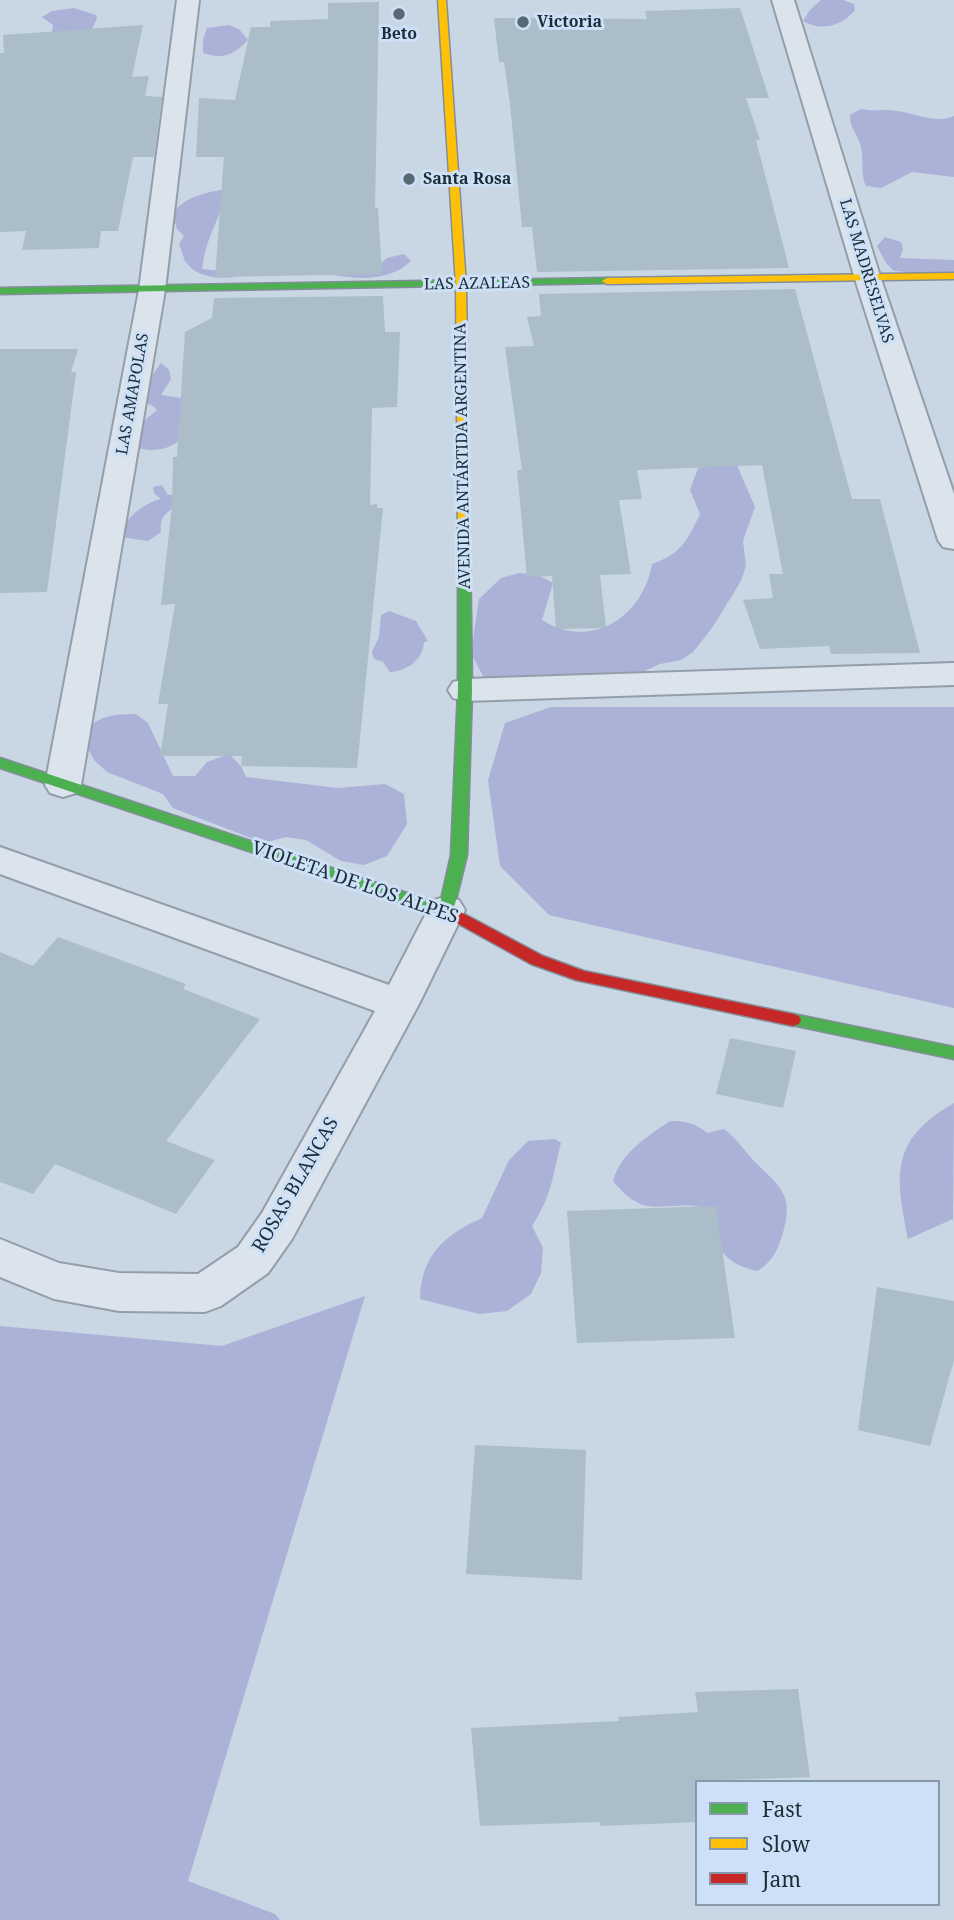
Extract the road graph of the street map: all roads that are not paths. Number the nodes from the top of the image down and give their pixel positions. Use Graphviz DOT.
graph roads {
  1 [pos="188,0"];
  2 [pos="442,0"];
  3 [pos="783,0"];
  4 [pos="954,276"];
  5 [pos="868,279"];
  6 [pos="461,285"];
  7 [pos="152,290"];
  8 [pos="0,291"];
  9 [pos="954,540"];
  10 [pos="954,674"];
  11 [pos="465,690"];
  12 [pos="0,763"];
  13 [pos="63,785"];
  14 [pos="0,860"];
  15 [pos="446,910"];
  16 [pos="398,1004"];
  17 [pos="954,1053"];
  18 [pos="0,1257"];
  1 -- 7 [label="street, LAS AMAPOLAS"];
  2 -- 6 [label="street, AVENIDA ANTÁRTIDA ARGENTINA"];
  3 -- 5 [label="street, LAS MADRESELVAS"];
  4 -- 5 [label="street, LAS AZALEAS"];
  5 -- 6 [label="street, LAS AZALEAS"];
  5 -- 9 [label="street, LAS MADRESELVAS"];
  6 -- 7 [label="street, LAS AZALEAS"];
  6 -- 11 [label="street, AVENIDA ANTÁRTIDA ARGENTINA"];
  7 -- 8 [label="street, LAS AZALEAS"];
  7 -- 13 [label="street, LAS AMAPOLAS"];
  10 -- 11 [label="street"];
  11 -- 15 [label="street, AVENIDA ANTÁRTIDA ARGENTINA"];
  12 -- 13 [label="street, VIOLETA DE LOS ALPES"];
  13 -- 15 [label="street, VIOLETA DE LOS ALPES"];
  14 -- 16 [label="street"];
  15 -- 16 [label="street, ROSAS BLANCAS"];
  15 -- 17 [label="street, VIOLETA DE LOS ALPES"];
  16 -- 18 [label="street, ROSAS BLANCAS"];
}
